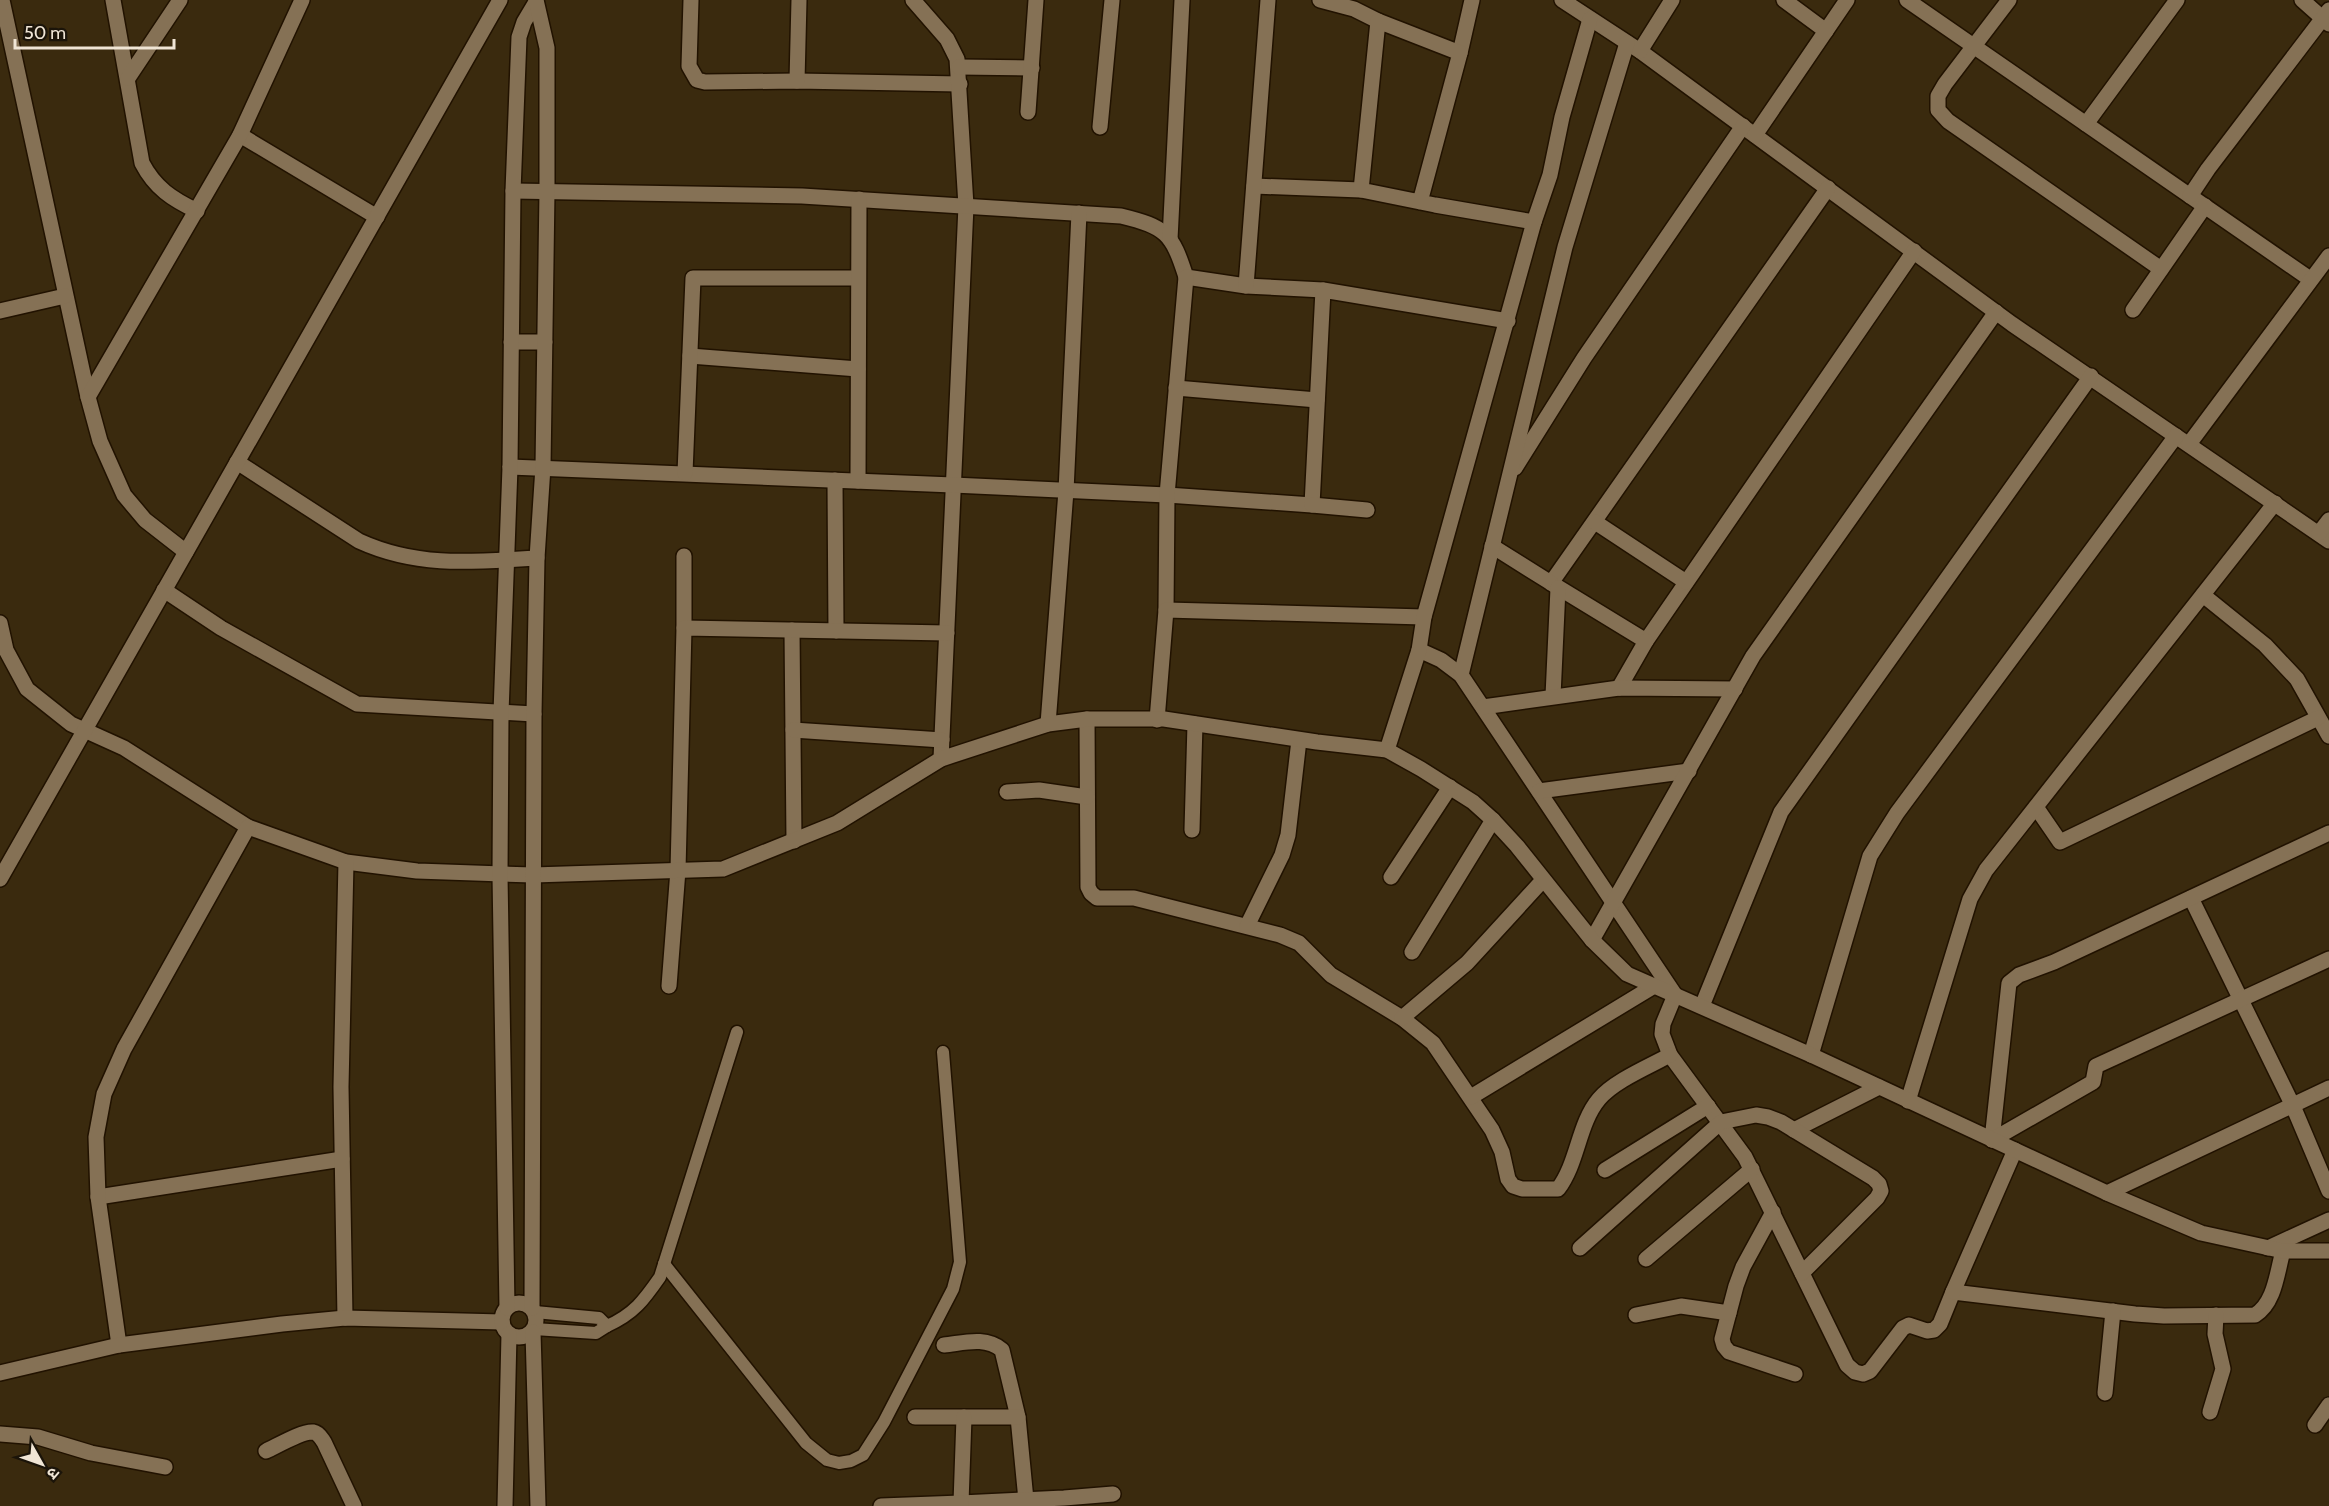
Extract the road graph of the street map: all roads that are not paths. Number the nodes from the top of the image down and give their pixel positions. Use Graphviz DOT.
graph roads {
  1 [pos="113,0"];
  2 [pos="180,0"];
  3 [pos="302,0"];
  4 [pos="500,0"];
  5 [pos="691,0"];
  6 [pos="799,0"];
  7 [pos="913,0"];
  8 [pos="1036,0"];
  9 [pos="1112,0"];
  10 [pos="1182,0"];
  11 [pos="1268,0"];
  12 [pos="1320,0"];
  13 [pos="1472,0"];
  14 [pos="1562,0"];
  15 [pos="1672,0"];
  16 [pos="1784,0"];
  17 [pos="1847,0"];
  18 [pos="1907,0"];
  19 [pos="2008,0"];
  20 [pos="2177,0"];
  21 [pos="2302,0"];
  22 [pos="536,1"];
  23 [pos="7,2"];
  24 [pos="2327,17"];
  25 [pos="1590,20"];
  26 [pos="1378,21"];
  27 [pos="1826,31"];
  28 [pos="1633,47"];
  29 [pos="1972,47"];
  30 [pos="1460,53"];
  31 [pos="959,67"];
  32 [pos="1032,68"];
  33 [pos="128,78"];
  34 [pos="797,81"];
  35 [pos="960,84"];
  36 [pos="1028,112"];
  37 [pos="2086,124"];
  38 [pos="1100,128"];
  39 [pos="1749,131"];
  40 [pos="240,135"];
  41 [pos="1254,186"];
  42 [pos="1828,188"];
  43 [pos="1361,190"];
  44 [pos="513,191"];
  45 [pos="547,191"];
  46 [pos="2190,196"];
  47 [pos="859,199"];
  48 [pos="1420,202"];
  49 [pos="966,206"];
  50 [pos="2205,206"];
  51 [pos="197,211"];
  52 [pos="1079,213"];
  53 [pos="377,217"];
  54 [pos="1534,222"];
  55 [pos="1170,239"];
  56 [pos="1914,251"];
  57 [pos="2329,256"];
  58 [pos="2161,269"];
  59 [pos="1186,277"];
  60 [pos="858,278"];
  61 [pos="2310,279"];
  62 [pos="1246,286"];
  63 [pos="1323,290"];
  64 [pos="65,296"];
  65 [pos="2133,310"];
  66 [pos="0,311"];
  67 [pos="1996,312"];
  68 [pos="1508,321"];
  69 [pos="511,342"];
  70 [pos="545,342"];
  71 [pos="690,356"];
  72 [pos="858,369"];
  73 [pos="2091,376"];
  74 [pos="1176,388"];
  75 [pos="88,397"];
  76 [pos="1317,400"];
  77 [pos="2182,440"];
  78 [pos="237,462"];
  79 [pos="510,467"];
  80 [pos="543,467"];
  81 [pos="685,473"];
  82 [pos="1509,476"];
  83 [pos="835,480"];
  84 [pos="858,481"];
  85 [pos="953,485"];
  86 [pos="1066,491"];
  87 [pos="1167,495"];
  88 [pos="2276,503"];
  89 [pos="1312,505"];
  90 [pos="1367,510"];
  91 [pos="2329,520"];
  92 [pos="1595,522"];
  93 [pos="2324,537"];
  94 [pos="1492,546"];
  95 [pos="186,552"];
  96 [pos="684,556"];
  97 [pos="537,558"];
  98 [pos="506,560"];
  99 [pos="1686,582"];
  100 [pos="1555,586"];
  101 [pos="164,590"];
  102 [pos="2203,595"];
  103 [pos="1166,610"];
  104 [pos="1424,617"];
  105 [pos="0,623"];
  106 [pos="684,628"];
  107 [pos="792,630"];
  108 [pos="836,631"];
  109 [pos="947,633"];
  110 [pos="1646,641"];
  111 [pos="1419,650"];
  112 [pos="1461,675"];
  113 [pos="1619,688"];
  114 [pos="1735,689"];
  115 [pos="1553,696"];
  116 [pos="1483,707"];
  117 [pos="501,713"];
  118 [pos="534,714"];
  119 [pos="2318,717"];
  120 [pos="1087,719"];
  121 [pos="1157,720"];
  122 [pos="1048,724"];
  123 [pos="1195,724"];
  124 [pos="85,729"];
  125 [pos="793,730"];
  126 [pos="2329,736"];
  127 [pos="942,740"];
  128 [pos="1299,740"];
  129 [pos="1387,750"];
  130 [pos="941,759"];
  131 [pos="1689,771"];
  132 [pos="1450,787"];
  133 [pos="1539,791"];
  134 [pos="1007,792"];
  135 [pos="1087,797"];
  136 [pos="2036,807"];
  137 [pos="1492,820"];
  138 [pos="248,827"];
  139 [pos="1192,830"];
  140 [pos="2329,833"];
  141 [pos="794,841"];
  142 [pos="346,862"];
  143 [pos="678,870"];
  144 [pos="500,875"];
  145 [pos="533,875"];
  146 [pos="1390,877"];
  147 [pos="0,879"];
  148 [pos="1543,880"];
  149 [pos="2191,897"];
  150 [pos="1614,902"];
  151 [pos="1247,926"];
  152 [pos="1592,940"];
  153 [pos="1412,952"];
  154 [pos="2329,960"];
  155 [pos="669,986"];
  156 [pos="1654,986"];
  157 [pos="1675,995"];
  158 [pos="2242,999"];
  159 [pos="1702,1006"];
  160 [pos="1402,1018"];
  161 [pos="737,1032"];
  162 [pos="943,1052"];
  163 [pos="1670,1055"];
  164 [pos="1811,1055"];
  165 [pos="1879,1087"];
  166 [pos="2329,1088"];
  167 [pos="1471,1097"];
  168 [pos="1908,1101"];
  169 [pos="1708,1106"];
  170 [pos="2293,1106"];
  171 [pos="1720,1122"];
  172 [pos="1794,1130"];
  173 [pos="1992,1140"];
  174 [pos="2015,1150"];
  175 [pos="342,1159"];
  176 [pos="1752,1169"];
  177 [pos="1605,1170"];
  178 [pos="2329,1191"];
  179 [pos="2107,1193"];
  180 [pos="98,1197"];
  181 [pos="1773,1212"];
  182 [pos="2329,1220"];
  183 [pos="1580,1248"];
  184 [pos="2276,1250"];
  185 [pos="2329,1251"];
  186 [pos="1646,1259"];
  187 [pos="664,1264"];
  188 [pos="1802,1273"];
  189 [pos="1953,1292"];
  190 [pos="533,1310"];
  191 [pos="2113,1311"];
  192 [pos="1729,1313"];
  193 [pos="1636,1315"];
  194 [pos="2216,1315"];
  195 [pos="345,1318"];
  196 [pos="506,1321"];
  197 [pos="607,1326"];
  198 [pos="533,1330"];
  199 [pos="119,1345"];
  200 [pos="944,1345"];
  201 [pos="0,1373"];
  202 [pos="1795,1374"];
  203 [pos="2105,1393"];
  204 [pos="2329,1405"];
  205 [pos="2210,1412"];
  206 [pos="915,1417"];
  207 [pos="1018,1417"];
  208 [pos="964,1418"];
  209 [pos="2315,1425"];
  210 [pos="0,1434"];
  211 [pos="266,1451"];
  212 [pos="165,1467"];
  213 [pos="1113,1494"];
  214 [pos="1026,1500"];
  215 [pos="961,1504"];
  216 [pos="914,1505"];
  217 [pos="354,1506"];
  218 [pos="505,1506"];
  219 [pos="538,1506"];
  220 [pos="881,1506"];
  1 -- 33 [label="street"];
  2 -- 33 [label="street"];
  3 -- 40 [label="street"];
  4 -- 53 [label="street"];
  5 -- 34 [label="street"];
  6 -- 34 [label="street"];
  7 -- 31 [label="street"];
  8 -- 32 [label="street"];
  9 -- 38 [label="street"];
  10 -- 55 [label="street"];
  11 -- 41 [label="street"];
  12 -- 26 [label="street"];
  13 -- 30 [label="street"];
  14 -- 25 [label="street"];
  15 -- 28 [label="street"];
  16 -- 27 [label="street"];
  17 -- 27 [label="street"];
  18 -- 29 [label="street"];
  19 -- 29 [label="street"];
  20 -- 37 [label="street"];
  21 -- 24 [label="street"];
  22 -- 44 [label="street"];
  22 -- 45 [label="street"];
  23 -- 64 [label="street"];
  24 -- 46 [label="street"];
  25 -- 28 [label="street"];
  25 -- 54 [label="street"];
  26 -- 30 [label="street"];
  26 -- 43 [label="street"];
  27 -- 39 [label="street"];
  28 -- 39 [label="street"];
  28 -- 82 [label="street"];
  29 -- 37 [label="street"];
  29 -- 58 [label="street"];
  30 -- 48 [label="street"];
  31 -- 32 [label="street"];
  31 -- 35 [label="street"];
  32 -- 36 [label="street"];
  33 -- 51 [label="street"];
  34 -- 35 [label="street"];
  35 -- 49 [label="street"];
  37 -- 46 [label="street"];
  39 -- 42 [label="street"];
  39 -- 82 [label="street"];
  40 -- 51 [label="street"];
  40 -- 53 [label="street"];
  41 -- 43 [label="street"];
  41 -- 62 [label="street"];
  42 -- 56 [label="street"];
  42 -- 92 [label="street"];
  43 -- 48 [label="street"];
  44 -- 45 [label="street"];
  44 -- 69 [label="street"];
  45 -- 47 [label="street"];
  45 -- 70 [label="street"];
  46 -- 50 [label="street"];
  47 -- 49 [label="street"];
  47 -- 60 [label="street"];
  48 -- 54 [label="street"];
  49 -- 52 [label="street"];
  49 -- 85 [label="street"];
  50 -- 58 [label="street"];
  50 -- 61 [label="street"];
  51 -- 75 [label="street"];
  52 -- 55 [label="street"];
  52 -- 86 [label="street"];
  53 -- 78 [label="street"];
  54 -- 68 [label="street"];
  55 -- 59 [label="street"];
  56 -- 67 [label="street"];
  56 -- 99 [label="street"];
  57 -- 61 [label="street"];
  58 -- 65 [label="street"];
  59 -- 62 [label="street"];
  59 -- 74 [label="street"];
  60 -- 71 [label="street"];
  60 -- 72 [label="street"];
  61 -- 77 [label="street"];
  62 -- 63 [label="street"];
  63 -- 68 [label="street"];
  63 -- 76 [label="street"];
  64 -- 66 [label="street"];
  64 -- 75 [label="street"];
  67 -- 73 [label="street"];
  67 -- 114 [label="street"];
  68 -- 104 [label="street"];
  69 -- 70 [label="street"];
  69 -- 79 [label="street"];
  70 -- 80 [label="street"];
  71 -- 72 [label="street"];
  71 -- 81 [label="street"];
  72 -- 84 [label="street"];
  73 -- 77 [label="street"];
  73 -- 159 [label="street"];
  74 -- 76 [label="street"];
  74 -- 87 [label="street"];
  75 -- 95 [label="street"];
  76 -- 89 [label="street"];
  77 -- 88 [label="street"];
  77 -- 164 [label="street"];
  78 -- 95 [label="street"];
  78 -- 98 [label="street"];
  79 -- 80 [label="street"];
  79 -- 98 [label="street"];
  80 -- 81 [label="street"];
  80 -- 97 [label="street"];
  81 -- 83 [label="street"];
  82 -- 94 [label="street"];
  83 -- 84 [label="street"];
  83 -- 108 [label="street"];
  84 -- 85 [label="street"];
  85 -- 86 [label="street"];
  85 -- 109 [label="street"];
  86 -- 87 [label="street"];
  86 -- 122 [label="street"];
  87 -- 89 [label="street"];
  87 -- 103 [label="street"];
  88 -- 93 [label="street"];
  88 -- 102 [label="street"];
  89 -- 90 [label="street"];
  91 -- 93 [label="street"];
  92 -- 99 [label="street"];
  92 -- 100 [label="street"];
  94 -- 100 [label="street"];
  94 -- 112 [label="street"];
  95 -- 101 [label="street"];
  96 -- 106 [label="street"];
  97 -- 98 [label="street"];
  97 -- 118 [label="street"];
  98 -- 117 [label="street"];
  99 -- 110 [label="street"];
  100 -- 110 [label="street"];
  100 -- 115 [label="street"];
  101 -- 117 [label="street"];
  101 -- 124 [label="street"];
  102 -- 119 [label="street"];
  102 -- 136 [label="street"];
  103 -- 104 [label="street"];
  103 -- 121 [label="street"];
  104 -- 111 [label="street"];
  105 -- 124 [label="street"];
  106 -- 107 [label="street"];
  106 -- 143 [label="street"];
  107 -- 108 [label="street"];
  107 -- 125 [label="street"];
  108 -- 109 [label="street"];
  109 -- 127 [label="street"];
  110 -- 113 [label="street"];
  111 -- 112 [label="street"];
  111 -- 129 [label="street"];
  112 -- 116 [label="street"];
  113 -- 114 [label="street"];
  113 -- 115 [label="street"];
  114 -- 131 [label="street"];
  115 -- 116 [label="street"];
  116 -- 133 [label="street"];
  117 -- 118 [label="street"];
  117 -- 144 [label="street"];
  118 -- 145 [label="street"];
  119 -- 126 [label="street"];
  119 -- 136 [label="street"];
  120 -- 121 [label="street"];
  120 -- 122 [label="street"];
  120 -- 135 [label="street"];
  121 -- 123 [label="street"];
  122 -- 130 [label="street"];
  123 -- 128 [label="street"];
  123 -- 139 [label="street"];
  124 -- 138 [label="street"];
  124 -- 147 [label="street"];
  125 -- 127 [label="street"];
  125 -- 141 [label="street"];
  127 -- 130 [label="street"];
  128 -- 129 [label="street"];
  128 -- 151 [label="street"];
  129 -- 132 [label="street"];
  130 -- 141 [label="street"];
  131 -- 133 [label="street"];
  131 -- 150 [label="street"];
  132 -- 137 [label="street"];
  132 -- 146 [label="street"];
  133 -- 150 [label="street"];
  134 -- 135 [label="street"];
  135 -- 151 [label="street"];
  136 -- 168 [label="street"];
  137 -- 148 [label="street"];
  137 -- 153 [label="street"];
  138 -- 142 [label="street"];
  138 -- 180 [label="street"];
  140 -- 149 [label="street"];
  141 -- 143 [label="street"];
  142 -- 144 [label="street"];
  142 -- 175 [label="street"];
  143 -- 145 [label="street"];
  143 -- 155 [label="street"];
  144 -- 145 [label="street"];
  144 -- 196 [label="street"];
  145 -- 190 [label="street"];
  148 -- 152 [label="street"];
  148 -- 160 [label="street"];
  149 -- 158 [label="street"];
  149 -- 173 [label="street"];
  150 -- 152 [label="street"];
  150 -- 157 [label="street"];
  151 -- 160 [label="street"];
  152 -- 156 [label="street"];
  154 -- 158 [label="street"];
  156 -- 157 [label="street"];
  156 -- 167 [label="street"];
  157 -- 159 [label="street"];
  157 -- 163 [label="street"];
  158 -- 170 [label="street"];
  158 -- 173 [label="street"];
  159 -- 164 [label="street"];
  160 -- 167 [label="street"];
  161 -- 187 [label="lane"];
  162 -- 187 [label="lane"];
  163 -- 167 [label="street"];
  163 -- 169 [label="street"];
  164 -- 165 [label="street"];
  165 -- 168 [label="street"];
  165 -- 172 [label="street"];
  166 -- 170 [label="street"];
  168 -- 173 [label="street"];
  169 -- 171 [label="street"];
  169 -- 177 [label="street"];
  170 -- 178 [label="street"];
  170 -- 179 [label="street"];
  171 -- 172 [label="street"];
  171 -- 176 [label="street"];
  171 -- 183 [label="street"];
  172 -- 188 [label="street"];
  173 -- 174 [label="street"];
  174 -- 179 [label="street"];
  174 -- 189 [label="street"];
  175 -- 180 [label="street"];
  175 -- 195 [label="street"];
  176 -- 181 [label="street"];
  176 -- 186 [label="street"];
  179 -- 184 [label="street"];
  180 -- 199 [label="street"];
  181 -- 188 [label="street"];
  181 -- 192 [label="street"];
  182 -- 184 [label="street"];
  184 -- 185 [label="street"];
  184 -- 194 [label="street"];
  187 -- 197 [label="lane"];
  188 -- 189 [label="street"];
  189 -- 191 [label="street"];
  190 -- 196 [label="street"];
  190 -- 197 [label="lane"];
  190 -- 198 [label="street"];
  191 -- 194 [label="street"];
  191 -- 203 [label="street"];
  192 -- 193 [label="street"];
  192 -- 202 [label="street"];
  194 -- 205 [label="street"];
  195 -- 196 [label="street"];
  195 -- 199 [label="street"];
  196 -- 198 [label="street"];
  196 -- 218 [label="street"];
  197 -- 198 [label="lane"];
  198 -- 219 [label="street"];
  199 -- 201 [label="street"];
  200 -- 207 [label="street"];
  204 -- 209 [label="street"];
  206 -- 208 [label="street"];
  207 -- 208 [label="street"];
  207 -- 214 [label="street"];
  208 -- 215 [label="street"];
  210 -- 212 [label="street"];
  211 -- 217 [label="street"];
  213 -- 214 [label="street"];
  214 -- 215 [label="street"];
  215 -- 216 [label="street"];
  216 -- 220 [label="street"];
}
